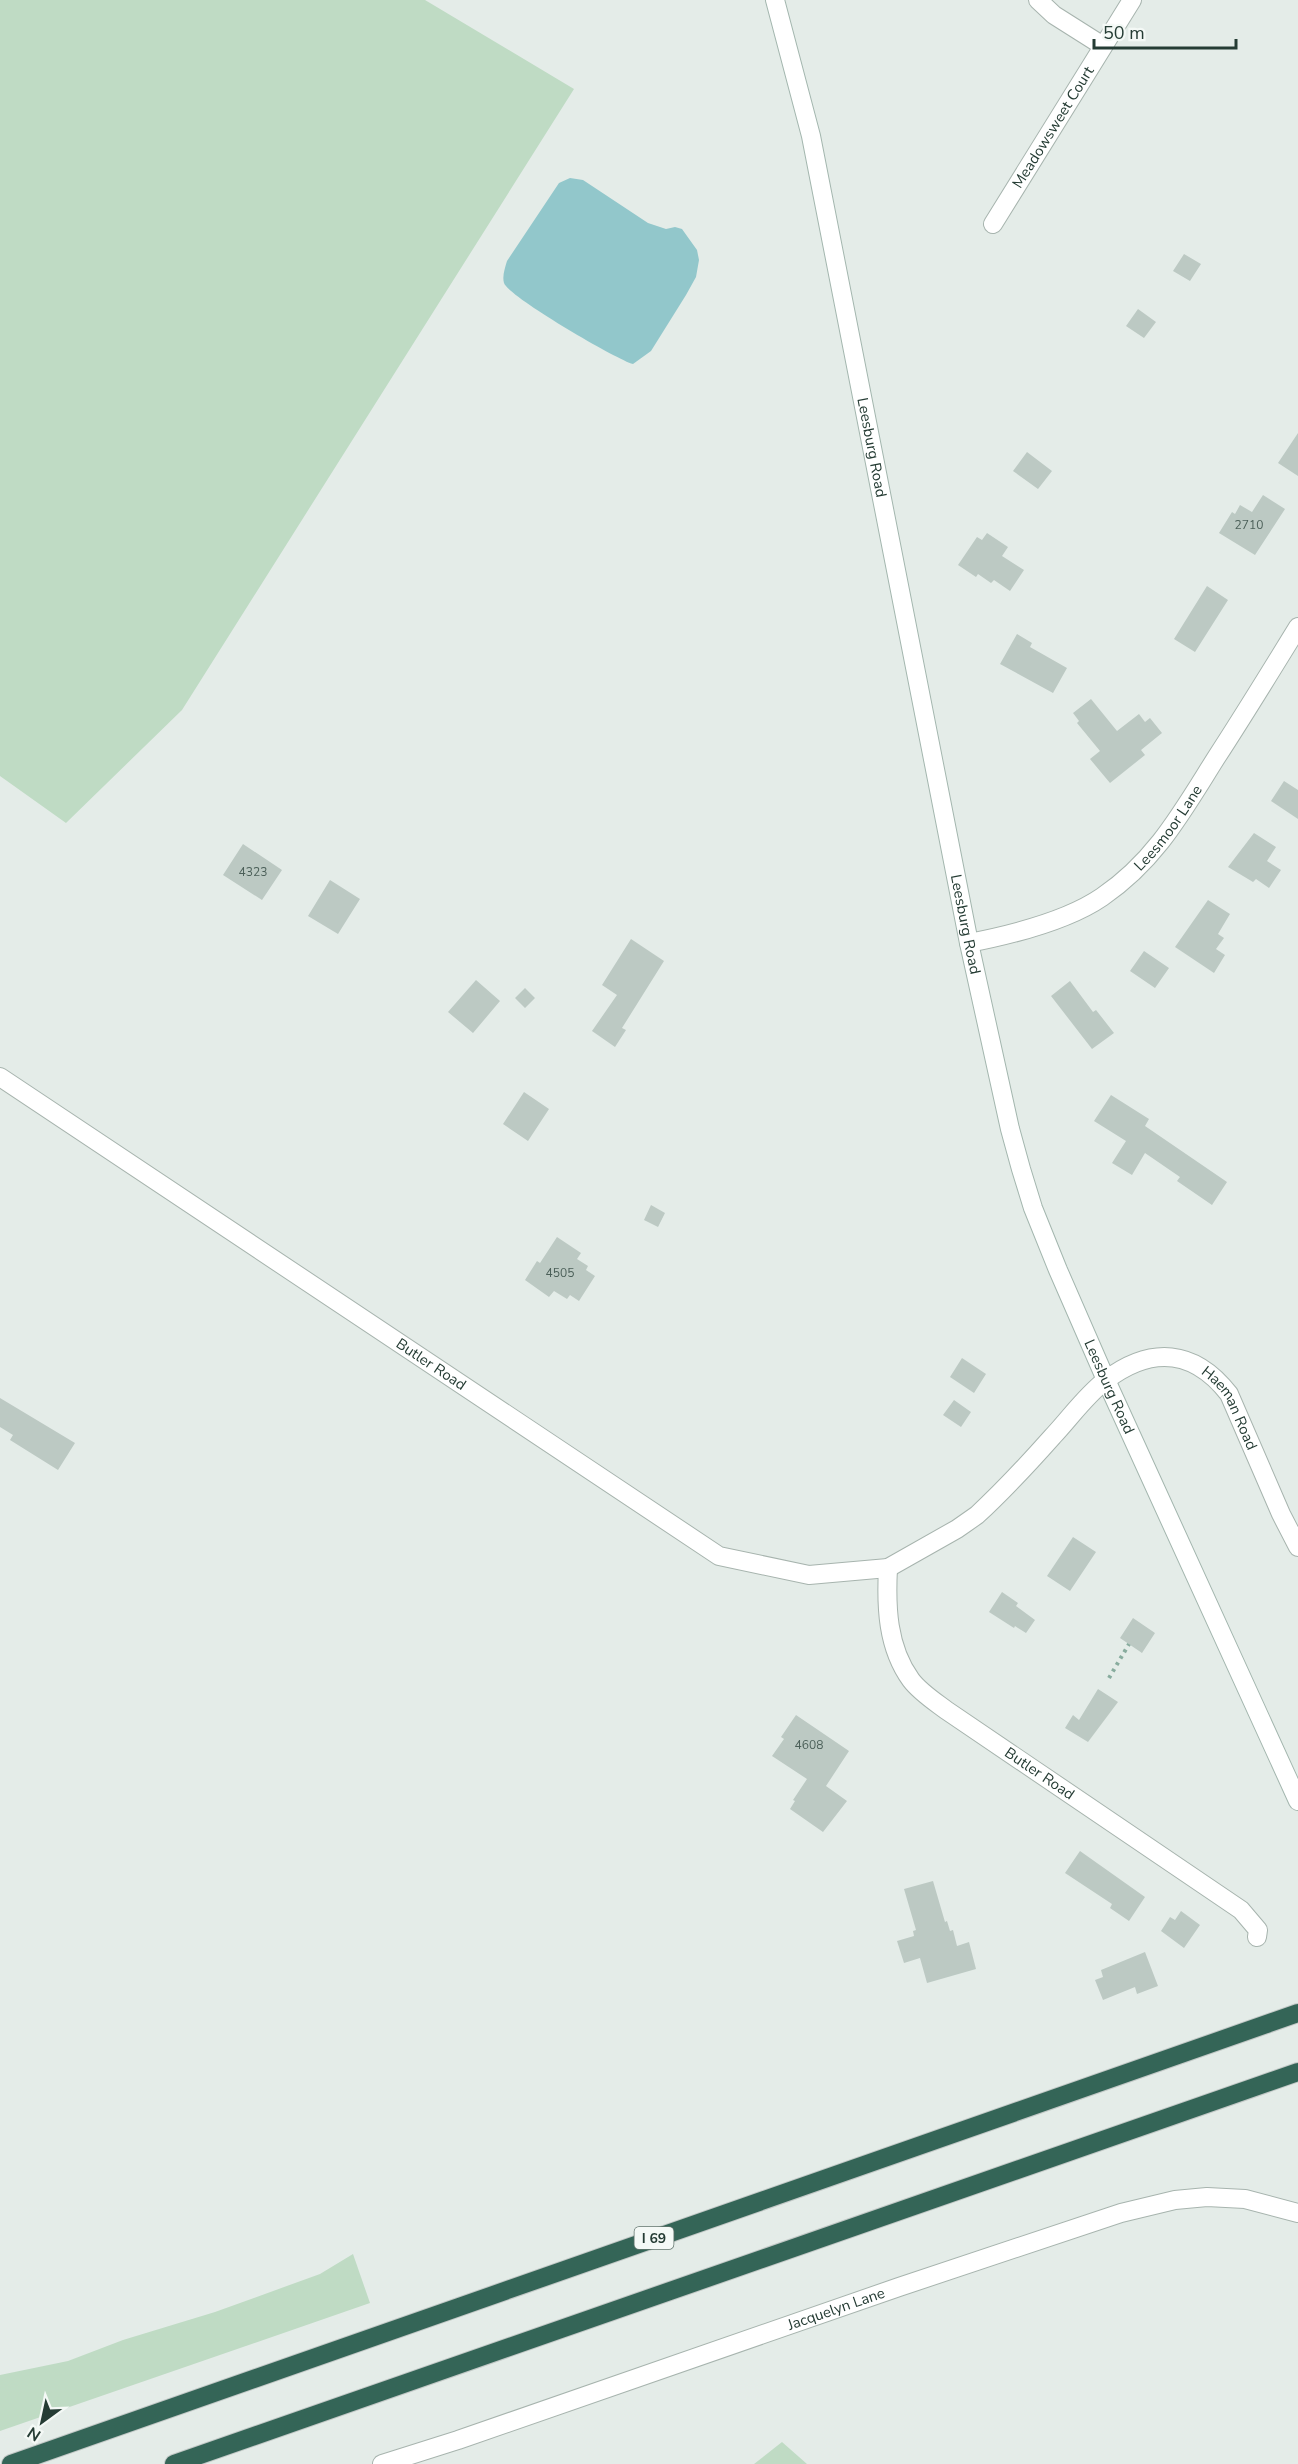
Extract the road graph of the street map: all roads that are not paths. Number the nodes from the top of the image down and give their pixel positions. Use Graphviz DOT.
graph roads {
  1 [pos="775,0"];
  2 [pos="1038,0"];
  3 [pos="1132,0"];
  4 [pos="1103,46"];
  5 [pos="993,224"];
  6 [pos="1298,627"];
  7 [pos="969,943"];
  8 [pos="0,1077"];
  9 [pos="1106,1380"];
  10 [pos="1298,1547"];
  11 [pos="888,1568"];
  12 [pos="1298,1801"];
  13 [pos="1257,1937"];
  14 [pos="1298,2013"];
  15 [pos="1298,2072"];
  16 [pos="1298,2213"];
  17 [pos="11,2464"];
  18 [pos="174,2464"];
  19 [pos="382,2464"];
  1 -- 7 [label="street, Leesburg Road"];
  2 -- 4 [label="street"];
  3 -- 4 [label="street, Meadowsweet Court"];
  4 -- 5 [label="street, Meadowsweet Court"];
  6 -- 7 [label="street, Leesmoor Lane"];
  7 -- 9 [label="street, Leesburg Road"];
  8 -- 11 [label="street, Butler Road"];
  9 -- 10 [label="street, Haeman Road"];
  9 -- 11 [label="street, Butler Road"];
  9 -- 12 [label="street, Leesburg Road"];
  11 -- 13 [label="street, Butler Road"];
  14 -- 17 [label="highway, I 69"];
  15 -- 18 [label="highway"];
  16 -- 19 [label="street, Jacquelyn Lane"];
}
